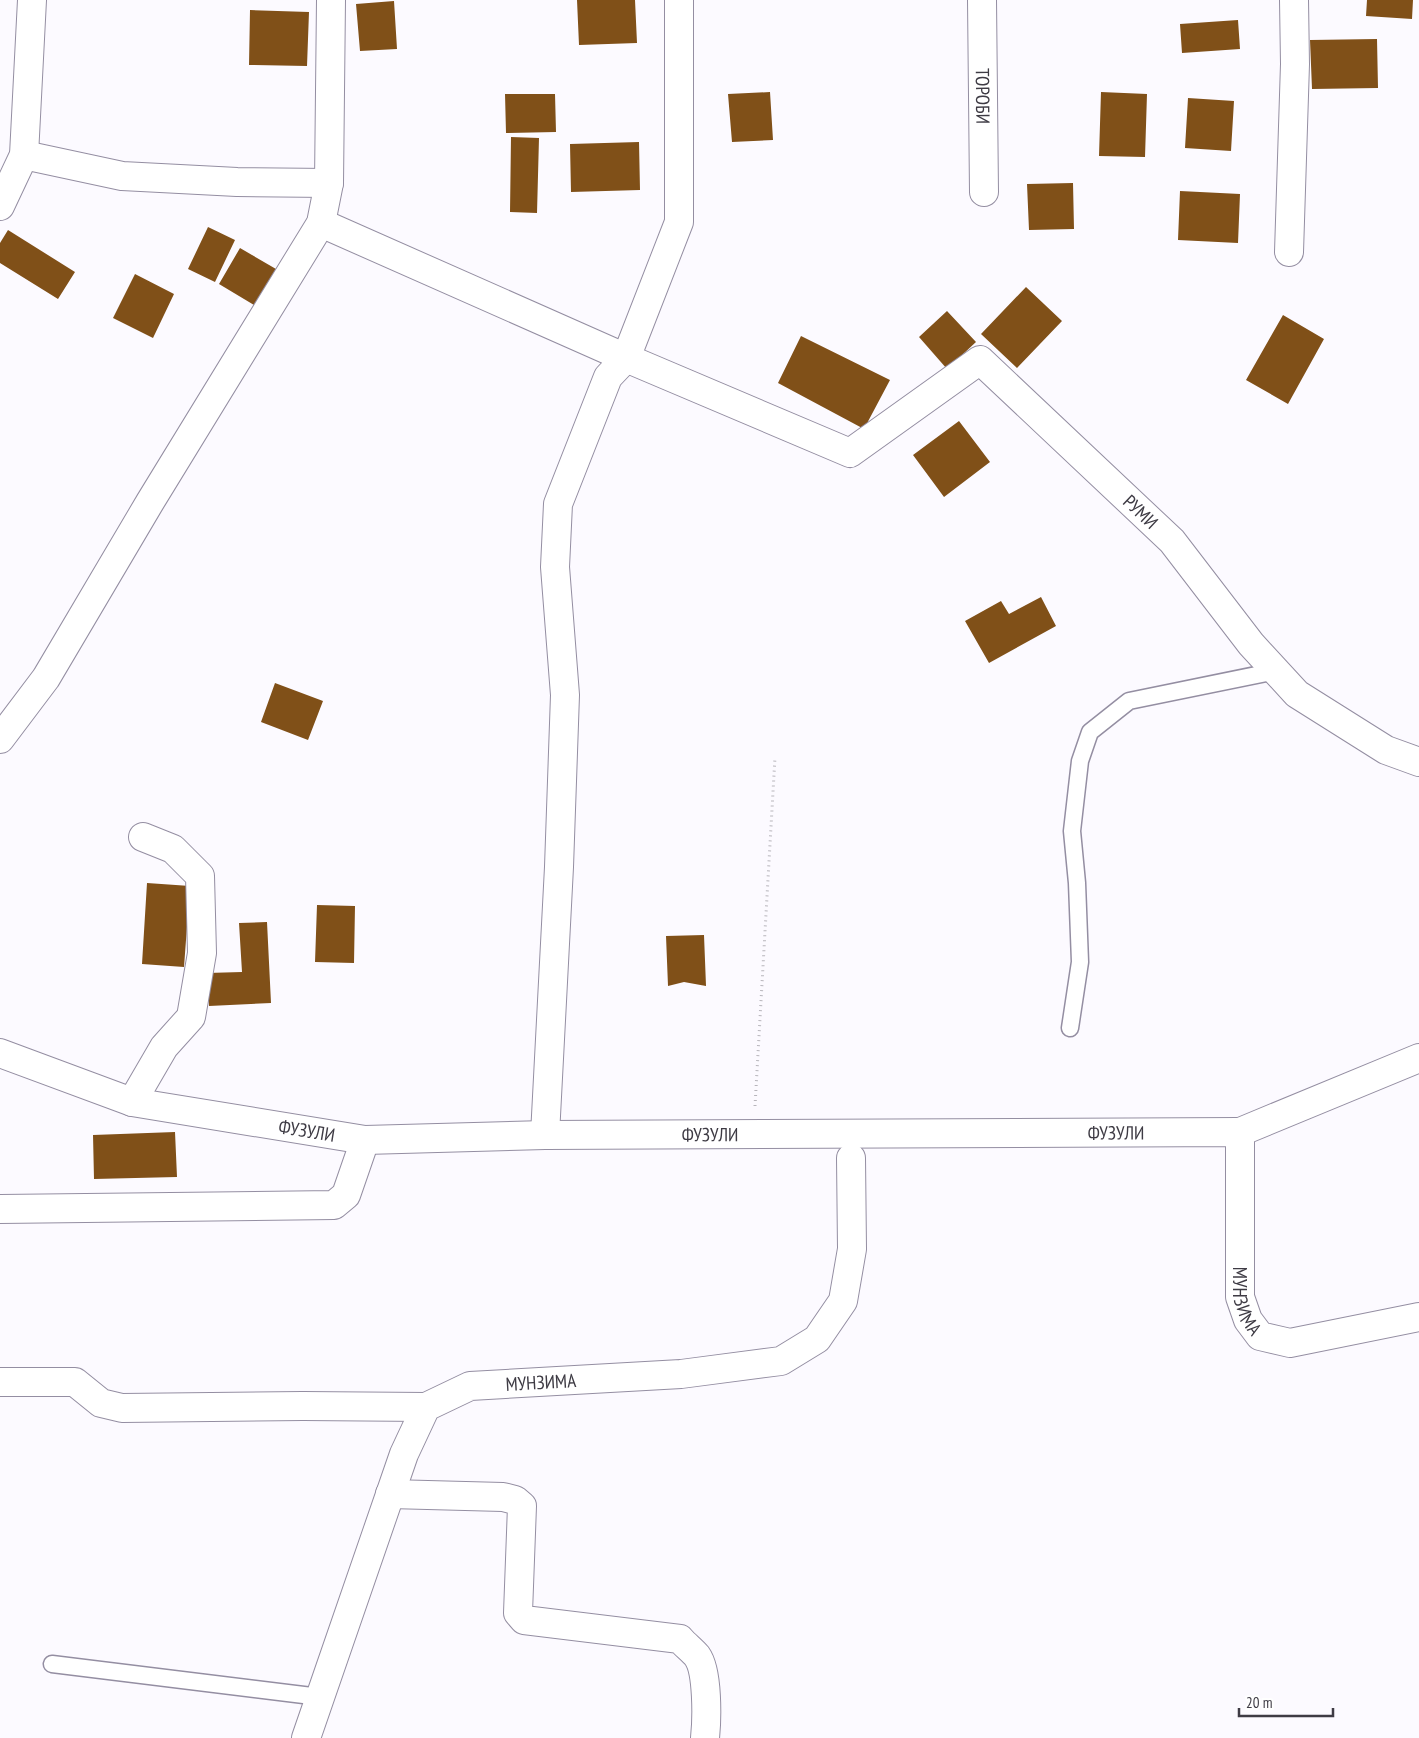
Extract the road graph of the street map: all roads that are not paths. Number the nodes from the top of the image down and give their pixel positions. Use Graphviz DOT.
graph roads {
  1 [pos="32,0"];
  2 [pos="331,0"];
  3 [pos="679,0"];
  4 [pos="982,0"];
  5 [pos="1294,0"];
  6 [pos="24,155"];
  7 [pos="329,183"];
  8 [pos="984,192"];
  9 [pos="1,200"];
  10 [pos="321,223"];
  11 [pos="1289,252"];
  12 [pos="626,358"];
  13 [pos="1276,671"];
  14 [pos="0,739"];
  15 [pos="1419,762"];
  16 [pos="143,837"];
  17 [pos="1070,1028"];
  18 [pos="0,1053"];
  19 [pos="1419,1058"];
  20 [pos="132,1102"];
  21 [pos="1240,1132"];
  22 [pos="545,1135"];
  23 [pos="365,1140"];
  24 [pos="851,1158"];
  25 [pos="0,1209"];
  26 [pos="1419,1317"];
  27 [pos="0,1382"];
  28 [pos="426,1407"];
  29 [pos="390,1494"];
  30 [pos="52,1664"];
  31 [pos="320,1697"];
  32 [pos="306,1738"];
  33 [pos="705,1738"];
  1 -- 6 [label="street"];
  2 -- 7 [label="street"];
  3 -- 12 [label="street"];
  4 -- 8 [label="street, ТОРОБИ"];
  5 -- 11 [label="street"];
  6 -- 7 [label="street"];
  6 -- 9 [label="street"];
  7 -- 10 [label="street"];
  10 -- 12 [label="street"];
  10 -- 14 [label="street"];
  12 -- 13 [label="street, РУМИ"];
  12 -- 22 [label="street"];
  13 -- 15 [label="street, РУМИ"];
  13 -- 17 [label="lane"];
  16 -- 20 [label="street"];
  18 -- 20 [label="street, ФУЗУЛИ"];
  19 -- 21 [label="street, ФУЗУЛИ"];
  20 -- 23 [label="street, ФУЗУЛИ"];
  21 -- 22 [label="street, ФУЗУЛИ"];
  21 -- 26 [label="street, МУНЗИМА"];
  22 -- 23 [label="street, ФУЗУЛИ"];
  23 -- 25 [label="street"];
  24 -- 28 [label="street, МУНЗИМА"];
  27 -- 28 [label="street"];
  28 -- 29 [label="street"];
  29 -- 31 [label="street"];
  29 -- 33 [label="street"];
  30 -- 31 [label="lane"];
  31 -- 32 [label="street"];
}
